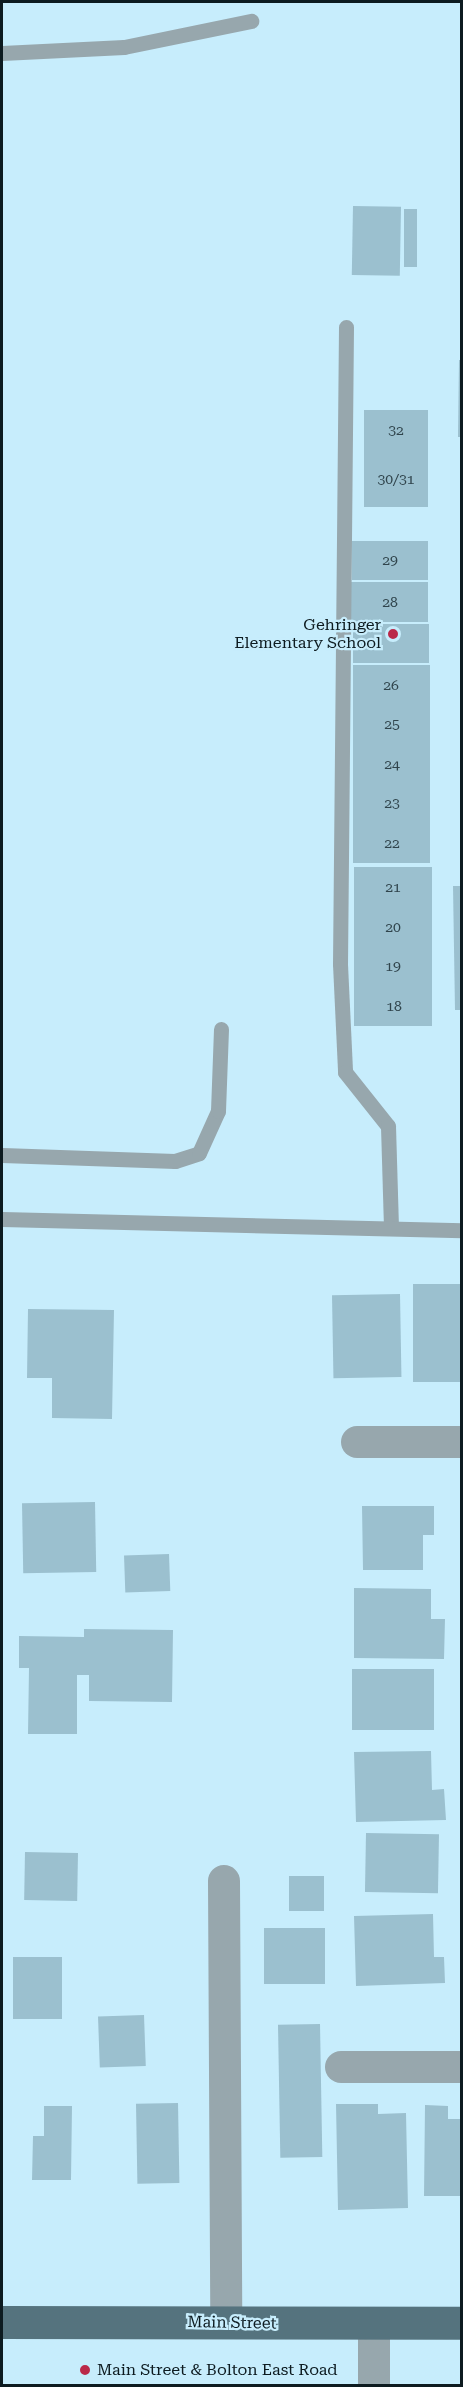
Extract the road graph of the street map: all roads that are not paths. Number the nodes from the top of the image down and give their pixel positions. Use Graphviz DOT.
graph roads {
  1 [pos="251,21"];
  2 [pos="2,53"];
  3 [pos="346,327"];
  4 [pos="221,1029"];
  5 [pos="2,1155"];
  6 [pos="2,1220"];
  7 [pos="391,1228"];
  8 [pos="462,1230"];
  9 [pos="357,1442"];
  10 [pos="462,1442"];
  11 [pos="224,1881"];
  12 [pos="341,2067"];
  13 [pos="462,2067"];
  14 [pos="2,2322"];
  15 [pos="226,2323"];
  16 [pos="462,2323"];
  17 [pos="375,2325"];
  18 [pos="374,2385"];
  1 -- 2 [label="lane"];
  3 -- 7 [label="lane"];
  4 -- 5 [label="lane"];
  6 -- 7 [label="lane"];
  7 -- 8 [label="lane"];
  9 -- 10 [label="street"];
  11 -- 15 [label="street"];
  12 -- 13 [label="street"];
  14 -- 15 [label="main road, Main Street"];
  15 -- 17 [label="main road, Main Street"];
  16 -- 17 [label="main road, Main Street"];
  17 -- 18 [label="street"];
}
